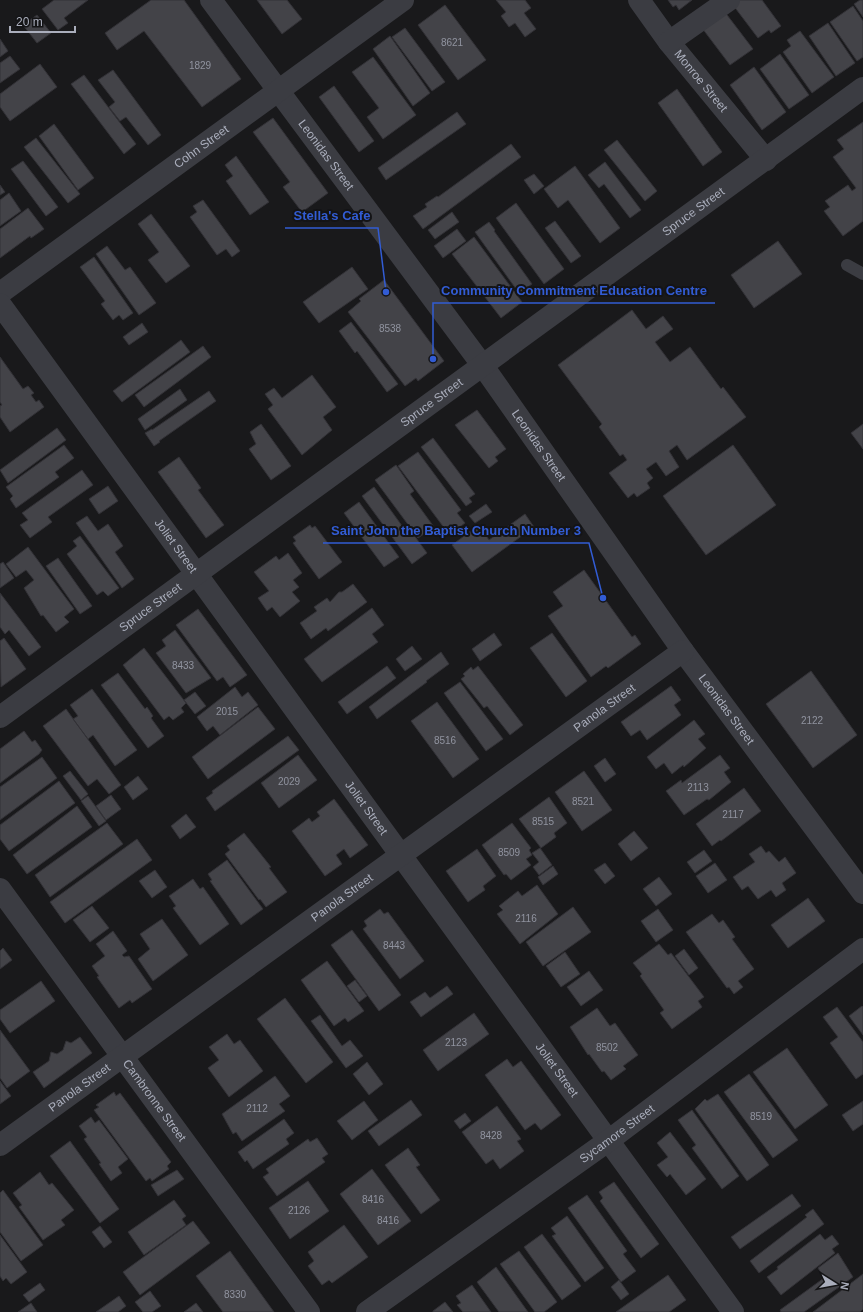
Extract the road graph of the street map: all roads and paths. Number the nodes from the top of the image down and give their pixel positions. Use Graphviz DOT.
graph roads {
  1 [pos="211,0"];
  2 [pos="403,0"];
  3 [pos="639,0"];
  4 [pos="729,0"];
  5 [pos="669,42"];
  6 [pos="863,88"];
  7 [pos="278,91"];
  8 [pos="766,160"];
  9 [pos="847,265"];
  10 [pos="863,274"];
  11 [pos="0,293"];
  12 [pos="0,304"];
  13 [pos="483,366"];
  14 [pos="196,574"];
  15 [pos="683,651"];
  16 [pos="0,717"];
  17 [pos="400,855"];
  18 [pos="0,889"];
  19 [pos="863,894"];
  20 [pos="863,949"];
  21 [pos="122,1056"];
  22 [pos="608,1141"];
  23 [pos="0,1145"];
  24 [pos="309,1312"];
  25 [pos="367,1312"];
  26 [pos="733,1312"];
  1 -- 7 [label="street, Leonidas Street"];
  2 -- 7 [label="street, Cohn Street"];
  3 -- 5 [label="street, Monroe Street"];
  4 -- 5 [label="street"];
  5 -- 8 [label="street, Monroe Street"];
  6 -- 8 [label="street, Spruce Street"];
  7 -- 11 [label="street, Cohn Street"];
  7 -- 13 [label="street, Leonidas Street"];
  8 -- 13 [label="street, Spruce Street"];
  9 -- 10 [label="lane"];
  12 -- 14 [label="street, Joliet Street"];
  13 -- 14 [label="street, Spruce Street"];
  13 -- 15 [label="street, Leonidas Street"];
  14 -- 16 [label="street, Spruce Street"];
  14 -- 17 [label="street, Joliet Street"];
  15 -- 17 [label="street, Panola Street"];
  15 -- 19 [label="street, Leonidas Street"];
  17 -- 21 [label="street, Panola Street"];
  17 -- 22 [label="street, Joliet Street"];
  18 -- 21 [label="street, Cambronne Street"];
  20 -- 22 [label="street, Sycamore Street"];
  21 -- 23 [label="street, Panola Street"];
  21 -- 24 [label="street, Cambronne Street"];
  22 -- 25 [label="street, Sycamore Street"];
  22 -- 26 [label="street, Joliet Street"];
}
